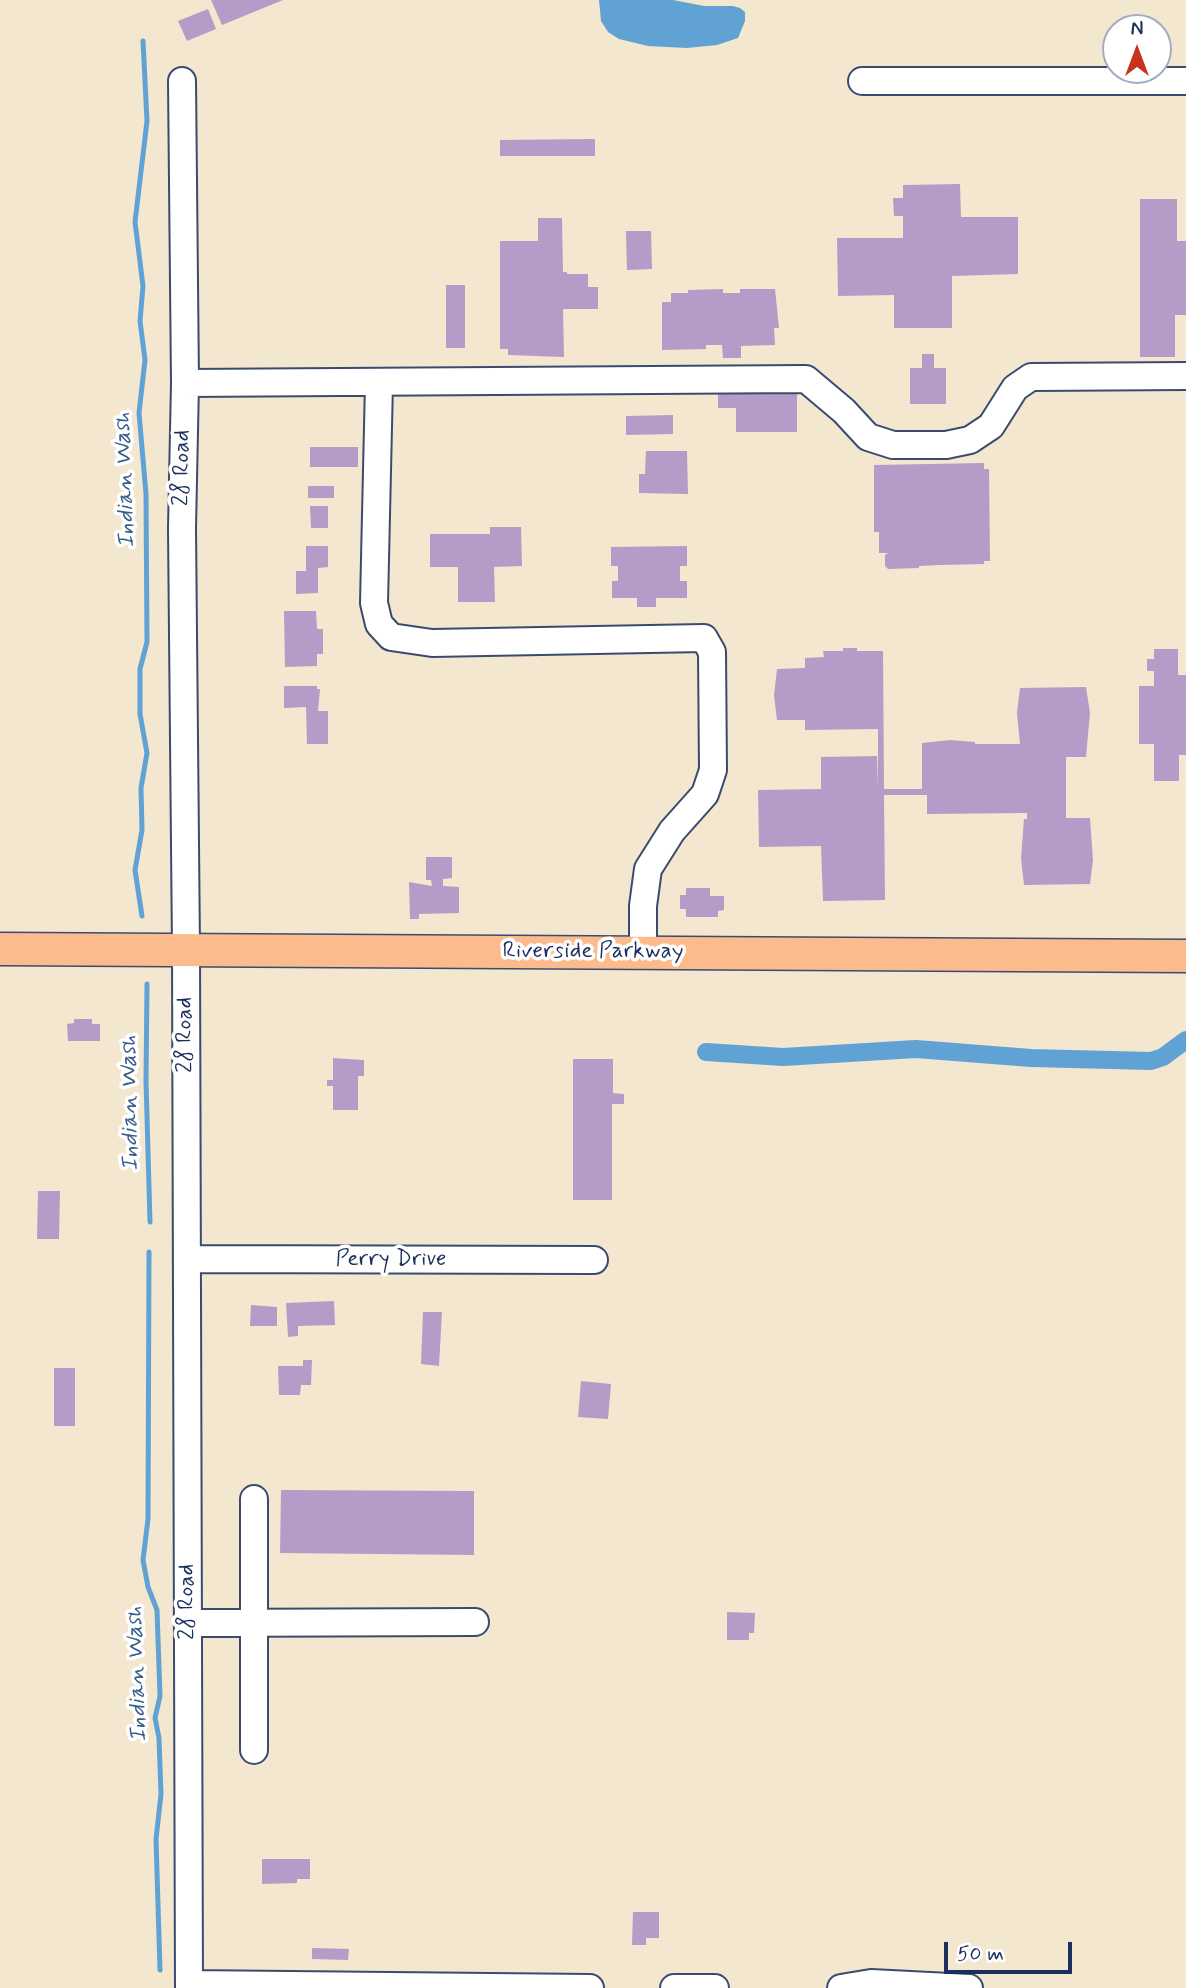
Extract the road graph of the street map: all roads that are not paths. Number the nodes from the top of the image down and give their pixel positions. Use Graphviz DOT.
graph roads {
  1 [pos="182,81"];
  2 [pos="862,81"];
  3 [pos="1186,81"];
  4 [pos="1186,376"];
  5 [pos="185,383"];
  6 [pos="379,383"];
  7 [pos="0,949"];
  8 [pos="186,949"];
  9 [pos="643,952"];
  10 [pos="1186,956"];
  11 [pos="188,1259"];
  12 [pos="594,1260"];
  13 [pos="254,1499"];
  14 [pos="475,1622"];
  15 [pos="188,1623"];
  16 [pos="254,1623"];
  17 [pos="254,1750"];
  18 [pos="189,1986"];
  19 [pos="590,1988"];
  20 [pos="674,1988"];
  21 [pos="715,1988"];
  22 [pos="841,1988"];
  23 [pos="970,1988"];
  1 -- 5 [label="street, 28 Road"];
  2 -- 3 [label="street"];
  4 -- 6 [label="street"];
  5 -- 6 [label="street"];
  5 -- 8 [label="street, 28 Road"];
  6 -- 9 [label="street"];
  7 -- 8 [label="main road, Riverside Parkway"];
  8 -- 9 [label="main road, Riverside Parkway"];
  8 -- 11 [label="street, 28 Road"];
  9 -- 10 [label="main road, Riverside Parkway"];
  11 -- 12 [label="street, Perry Drive"];
  11 -- 15 [label="street, 28 Road"];
  13 -- 16 [label="street"];
  14 -- 16 [label="street"];
  15 -- 16 [label="street"];
  15 -- 18 [label="street, 28 Road"];
  16 -- 17 [label="street"];
  18 -- 19 [label="street"];
  20 -- 21 [label="street"];
  22 -- 23 [label="street"];
}
